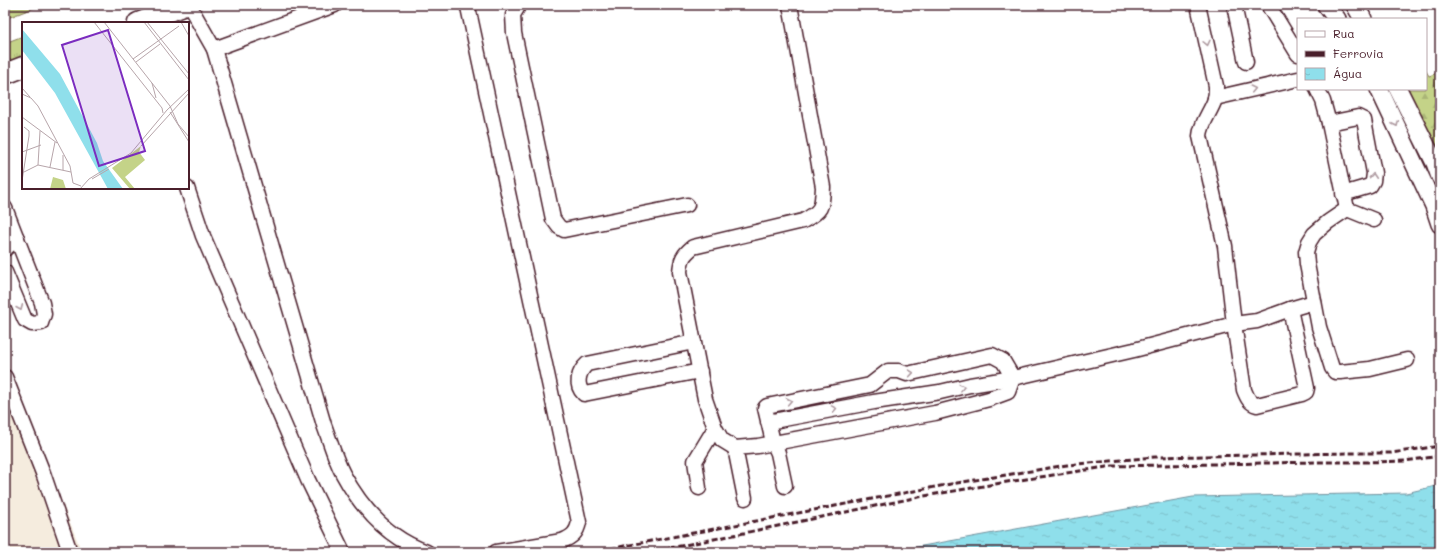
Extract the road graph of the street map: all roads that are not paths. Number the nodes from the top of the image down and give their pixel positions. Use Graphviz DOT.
graph roads {
  1 [pos="185,5"];
  2 [pos="189,5"];
  3 [pos="334,5"];
  4 [pos="466,5"];
  5 [pos="519,5"];
  6 [pos="790,5"];
  7 [pos="1198,5"];
  8 [pos="1234,5"];
  9 [pos="1268,5"];
  10 [pos="1326,5"];
  11 [pos="1354,5"];
  12 [pos="1336,18"];
  13 [pos="1362,18"];
  14 [pos="141,22"];
  15 [pos="214,49"];
  16 [pos="1297,52"];
  17 [pos="1246,62"];
  18 [pos="22,67"];
  19 [pos="5,74"];
  20 [pos="1297,79"];
  21 [pos="1317,90"];
  22 [pos="1379,90"];
  23 [pos="1398,90"];
  24 [pos="1215,98"];
  25 [pos="1329,123"];
  26 [pos="1440,177"];
  27 [pos="187,189"];
  28 [pos="1343,194"];
  29 [pos="687,205"];
  30 [pos="5,208"];
  31 [pos="1347,209"];
  32 [pos="1374,220"];
  33 [pos="1440,224"];
  34 [pos="17,238"];
  35 [pos="5,249"];
  36 [pos="5,272"];
  37 [pos="1314,302"];
  38 [pos="1290,309"];
  39 [pos="1234,324"];
  40 [pos="694,342"];
  41 [pos="1407,360"];
  42 [pos="700,371"];
  43 [pos="5,377"];
  44 [pos="1014,378"];
  45 [pos="874,383"];
  46 [pos="878,402"];
  47 [pos="768,422"];
  48 [pos="715,428"];
  49 [pos="773,442"];
  50 [pos="735,448"];
  51 [pos="785,486"];
  52 [pos="698,488"];
  53 [pos="745,498"];
  54 [pos="342,550"];
  55 [pos="68,552"];
  56 [pos="427,552"];
  57 [pos="496,552"];
  1 -- 14 [label="highway"];
  2 -- 15 [label="lane"];
  3 -- 15 [label="lane"];
  4 -- 57 [label="lane"];
  5 -- 29 [label="lane"];
  6 -- 40 [label="lane"];
  7 -- 24 [label="lane, one-way"];
  8 -- 17 [label="lane"];
  9 -- 16 [label="lane"];
  10 -- 12 [label="main road"];
  11 -- 13 [label="main road"];
  15 -- 56 [label="lane"];
  18 -- 19 [label="highway"];
  24 -- 20 [label="lane, one-way"];
  21 -- 25 [label="lane"];
  22 -- 33 [label="main road, one-way"];
  23 -- 26 [label="main road"];
  24 -- 39 [label="lane"];
  25 -- 28 [label="lane"];
  28 -- 25 [label="lane, one-way"];
  27 -- 54 [label="lane"];
  28 -- 31 [label="lane"];
  30 -- 34 [label="lane"];
  31 -- 32 [label="lane"];
  31 -- 37 [label="lane"];
  34 -- 35 [label="lane"];
  36 -- 34 [label="lane, one-way"];
  37 -- 38 [label="lane"];
  37 -- 41 [label="lane"];
  38 -- 39 [label="lane"];
  38 -- 39 [label="lane"];
  39 -- 44 [label="lane"];
  40 -- 42 [label="lane"];
  40 -- 42 [label="lane"];
  42 -- 48 [label="lane"];
  43 -- 55 [label="lane"];
  45 -- 44 [label="lane, one-way"];
  46 -- 44 [label="lane, one-way"];
  44 -- 49 [label="lane"];
  45 -- 46 [label="lane"];
  47 -- 45 [label="lane, one-way"];
  47 -- 46 [label="lane, one-way"];
  47 -- 49 [label="lane"];
  48 -- 50 [label="lane"];
  48 -- 52 [label="lane"];
  49 -- 50 [label="lane"];
  49 -- 51 [label="lane"];
  50 -- 53 [label="lane"];
}
